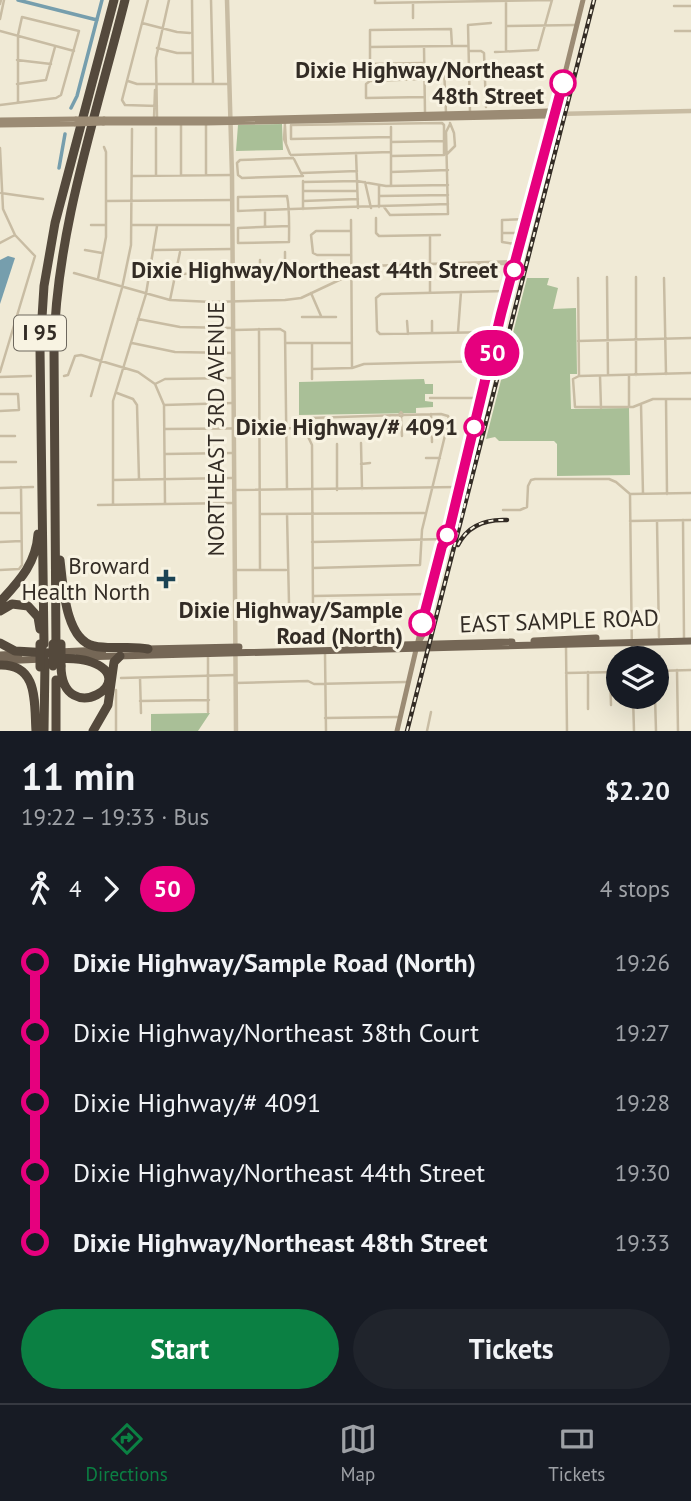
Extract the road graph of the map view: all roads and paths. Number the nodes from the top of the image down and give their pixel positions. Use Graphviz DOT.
graph roads {
  1 [pos="120,0"];
  2 [pos="148,0"];
  3 [pos="169,0"];
  4 [pos="192,0"];
  5 [pos="211,0"];
  6 [pos="227,0"];
  7 [pos="552,0"];
  8 [pos="583,0"];
  9 [pos="2,1"];
  10 [pos="375,1"];
  11 [pos="397,1"];
  12 [pos="423,1"];
  13 [pos="506,1"];
  14 [pos="413,3"];
  15 [pos="674,6"];
  16 [pos="691,6"];
  17 [pos="413,18"];
  18 [pos="0,19"];
  19 [pos="142,23"];
  20 [pos="491,23"];
  21 [pos="576,25"];
  22 [pos="506,26"];
  23 [pos="546,26"];
  24 [pos="162,29"];
  25 [pos="0,31"];
  26 [pos="675,31"];
  27 [pos="691,31"];
  28 [pos="191,33"];
  29 [pos="18,35"];
  30 [pos="452,46"];
  31 [pos="468,46"];
  32 [pos="55,47"];
  33 [pos="370,47"];
  34 [pos="424,47"];
  35 [pos="157,48"];
  36 [pos="74,51"];
  37 [pos="469,51"];
  38 [pos="506,51"];
  39 [pos="495,52"];
  40 [pos="192,53"];
  41 [pos="17,60"];
  42 [pos="424,63"];
  43 [pos="51,64"];
  44 [pos="370,64"];
  45 [pos="444,68"];
  46 [pos="424,79"];
  47 [pos="127,81"];
  48 [pos="370,81"];
  49 [pos="17,84"];
  50 [pos="156,84"];
  51 [pos="192,84"];
  52 [pos="213,84"];
  53 [pos="229,84"];
  54 [pos="424,97"];
  55 [pos="18,102"];
  56 [pos="0,105"];
  57 [pos="156,106"];
  58 [pos="486,107"];
  59 [pos="691,111"];
  60 [pos="473,112"];
  61 [pos="555,114"];
  62 [pos="425,116"];
  63 [pos="156,118"];
  64 [pos="449,118"];
  65 [pos="181,120"];
  66 [pos="104,121"];
  67 [pos="231,121"];
  68 [pos="285,121"];
  69 [pos="0,122"];
  70 [pos="206,123"];
  71 [pos="391,126"];
  72 [pos="156,128"];
  73 [pos="132,129"];
  74 [pos="391,139"];
  75 [pos="443,141"];
  76 [pos="104,147"];
  77 [pos="0,148"];
  78 [pos="356,153"];
  79 [pos="391,154"];
  80 [pos="1,155"];
  81 [pos="446,155"];
  82 [pos="292,157"];
  83 [pos="448,170"];
  84 [pos="357,171"];
  85 [pos="391,172"];
  86 [pos="302,174"];
  87 [pos="156,175"];
  88 [pos="181,175"];
  89 [pos="206,175"];
  90 [pos="232,175"];
  91 [pos="132,176"];
  92 [pos="357,181"];
  93 [pos="303,182"];
  94 [pos="365,182"];
  95 [pos="448,185"];
  96 [pos="379,186"];
  97 [pos="391,187"];
  98 [pos="303,191"];
  99 [pos="357,191"];
  100 [pos="1,193"];
  101 [pos="448,195"];
  102 [pos="379,197"];
  103 [pos="43,199"];
  104 [pos="358,199"];
  105 [pos="132,200"];
  106 [pos="232,200"];
  107 [pos="106,201"];
  108 [pos="303,201"];
  109 [pos="448,204"];
  110 [pos="384,206"];
  111 [pos="379,207"];
  112 [pos="358,208"];
  113 [pos="371,208"];
  114 [pos="289,209"];
  115 [pos="303,209"];
  116 [pos="265,210"];
  117 [pos="376,218"];
  118 [pos="527,219"];
  119 [pos="351,220"];
  120 [pos="91,225"];
  121 [pos="106,225"];
  122 [pos="132,225"];
  123 [pos="232,225"];
  124 [pos="157,226"];
  125 [pos="265,226"];
  126 [pos="289,226"];
  127 [pos="351,231"];
  128 [pos="502,233"];
  129 [pos="524,233"];
  130 [pos="15,235"];
  131 [pos="430,235"];
  132 [pos="440,235"];
  133 [pos="0,243"];
  134 [pos="515,244"];
  135 [pos="232,249"];
  136 [pos="85,250"];
  137 [pos="155,250"];
  138 [pos="180,250"];
  139 [pos="285,252"];
  140 [pos="104,253"];
  141 [pos="351,255"];
  142 [pos="260,260"];
  143 [pos="517,262"];
  144 [pos="430,264"];
  145 [pos="260,272"];
  146 [pos="351,272"];
  147 [pos="74,273"];
  148 [pos="232,273"];
  149 [pos="176,274"];
  150 [pos="607,277"];
  151 [pos="636,277"];
  152 [pos="578,278"];
  153 [pos="664,278"];
  154 [pos="98,281"];
  155 [pos="122,288"];
  156 [pos="509,291"];
  157 [pos="461,292"];
  158 [pos="311,293"];
  159 [pos="430,293"];
  160 [pos="146,295"];
  161 [pos="57,299"];
  162 [pos="170,300"];
  163 [pos="232,302"];
  164 [pos="504,310"];
  165 [pos="302,317"];
  166 [pos="322,317"];
  167 [pos="336,317"];
  168 [pos="138,320"];
  169 [pos="407,321"];
  170 [pos="432,321"];
  171 [pos="233,329"];
  172 [pos="259,330"];
  173 [pos="50,331"];
  174 [pos="458,332"];
  175 [pos="497,332"];
  176 [pos="432,333"];
  177 [pos="408,334"];
  178 [pos="691,338"];
  179 [pos="665,339"];
  180 [pos="608,340"];
  181 [pos="636,340"];
  182 [pos="578,341"];
  183 [pos="131,343"];
  184 [pos="285,343"];
  185 [pos="312,343"];
  186 [pos="352,343"];
  187 [pos="233,353"];
  188 [pos="2,361"];
  189 [pos="100,361"];
  190 [pos="491,361"];
  191 [pos="123,368"];
  192 [pos="352,368"];
  193 [pos="312,369"];
  194 [pos="691,373"];
  195 [pos="666,374"];
  196 [pos="0,375"];
  197 [pos="600,375"];
  198 [pos="608,375"];
  199 [pos="629,375"];
  200 [pos="636,375"];
  201 [pos="32,376"];
  202 [pos="64,376"];
  203 [pos="579,376"];
  204 [pos="233,378"];
  205 [pos="312,379"];
  206 [pos="155,384"];
  207 [pos="116,392"];
  208 [pos="0,394"];
  209 [pos="91,396"];
  210 [pos="430,398"];
  211 [pos="481,398"];
  212 [pos="666,399"];
  213 [pos="691,399"];
  214 [pos="233,403"];
  215 [pos="641,404"];
  216 [pos="164,405"];
  217 [pos="629,407"];
  218 [pos="601,408"];
  219 [pos="0,411"];
  220 [pos="431,414"];
  221 [pos="401,416"];
  222 [pos="304,428"];
  223 [pos="165,429"];
  224 [pos="233,429"];
  225 [pos="287,429"];
  226 [pos="260,430"];
  227 [pos="0,436"];
  228 [pos="15,436"];
  229 [pos="402,436"];
  230 [pos="432,442"];
  231 [pos="361,443"];
  232 [pos="337,444"];
  233 [pos="55,453"];
  234 [pos="233,453"];
  235 [pos="165,454"];
  236 [pos="426,458"];
  237 [pos="440,458"];
  238 [pos="0,462"];
  239 [pos="16,462"];
  240 [pos="370,463"];
  241 [pos="361,464"];
  242 [pos="44,465"];
  243 [pos="165,478"];
  244 [pos="233,478"];
  245 [pos="139,479"];
  246 [pos="113,480"];
  247 [pos="33,487"];
  248 [pos="459,487"];
  249 [pos="0,488"];
  250 [pos="21,488"];
  251 [pos="432,488"];
  252 [pos="260,489"];
  253 [pos="287,489"];
  254 [pos="337,489"];
  255 [pos="362,489"];
  256 [pos="233,490"];
  257 [pos="312,490"];
  258 [pos="691,493"];
  259 [pos="630,494"];
  260 [pos="642,494"];
  261 [pos="667,494"];
  262 [pos="233,503"];
  263 [pos="165,504"];
  264 [pos="98,505"];
  265 [pos="113,505"];
  266 [pos="503,510"];
  267 [pos="0,513"];
  268 [pos="21,513"];
  269 [pos="426,513"];
  270 [pos="260,514"];
  271 [pos="287,514"];
  272 [pos="312,514"];
  273 [pos="683,520"];
  274 [pos="691,520"];
  275 [pos="630,521"];
  276 [pos="657,521"];
  277 [pos="421,539"];
  278 [pos="447,539"];
  279 [pos="22,541"];
  280 [pos="312,541"];
  281 [pos="0,542"];
  282 [pos="60,560"];
  283 [pos="313,568"];
  284 [pos="288,569"];
  285 [pos="0,570"];
  286 [pos="234,570"];
  287 [pos="260,570"];
  288 [pos="429,594"];
  289 [pos="313,596"];
  290 [pos="0,602"];
  291 [pos="289,603"];
  292 [pos="313,610"];
  293 [pos="0,611"];
  294 [pos="659,637"];
  295 [pos="687,639"];
  296 [pos="632,640"];
  297 [pos="564,642"];
  298 [pos="0,643"];
  299 [pos="632,646"];
  300 [pos="418,647"];
  301 [pos="324,648"];
  302 [pos="148,649"];
  303 [pos="234,650"];
  304 [pos="208,653"];
  305 [pos="111,654"];
  306 [pos="0,655"];
  307 [pos="50,655"];
  308 [pos="0,663"];
  309 [pos="669,670"];
  310 [pos="677,670"];
  311 [pos="691,670"];
  312 [pos="588,672"];
  313 [pos="606,672"];
  314 [pos="566,673"];
  315 [pos="234,675"];
  316 [pos="209,676"];
  317 [pos="140,677"];
  318 [pos="408,682"];
  319 [pos="116,683"];
  320 [pos="235,683"];
  321 [pos="325,683"];
  322 [pos="209,700"];
  323 [pos="140,702"];
  324 [pos="588,708"];
  325 [pos="633,709"];
  326 [pos="655,709"];
  327 [pos="208,712"];
  328 [pos="431,712"];
  329 [pos="141,713"];
  330 [pos="400,717"];
  331 [pos="325,718"];
  332 [pos="46,731"];
  333 [pos="93,731"];
  334 [pos="116,731"];
  335 [pos="236,731"];
  336 [pos="326,731"];
  337 [pos="397,731"];
  338 [pos="427,731"];
  339 [pos="567,731"];
  340 [pos="634,731"];
  341 [pos="656,731"];
  342 [pos="678,731"];
  1 -- 161 [label="highway, I 95"];
  1 -- 173 [label="highway"];
  1 -- 242 [label="highway"];
  1 -- 242 [label="highway, I 95"];
  2 -- 19 [label="street"];
  3 -- 24 [label="street"];
  4 -- 28 [label="street"];
  5 -- 52 [label="street"];
  6 -- 53 [label="street, NORTHEAST 3RD AVENUE"];
  7 -- 13 [label="street"];
  7 -- 23 [label="street"];
  8 -- 21 [label="main road"];
  9 -- 18 [label="street"];
  10 -- 11 [label="street"];
  11 -- 14 [label="street"];
  12 -- 13 [label="street"];
  12 -- 14 [label="street"];
  13 -- 22 [label="street"];
  14 -- 17 [label="street"];
  15 -- 16 [label="street"];
  19 -- 24 [label="street"];
  19 -- 47 [label="street"];
  20 -- 31 [label="street"];
  21 -- 23 [label="street"];
  21 -- 61 [label="main road"];
  22 -- 23 [label="street"];
  22 -- 38 [label="street"];
  23 -- 38 [label="street"];
  24 -- 28 [label="street"];
  24 -- 35 [label="street"];
  25 -- 29 [label="street"];
  26 -- 27 [label="street"];
  28 -- 40 [label="street"];
  29 -- 32 [label="street"];
  29 -- 36 [label="street"];
  29 -- 41 [label="street"];
  30 -- 31 [label="street"];
  30 -- 33 [label="street"];
  30 -- 34 [label="street"];
  31 -- 37 [label="street"];
  32 -- 36 [label="street"];
  32 -- 43 [label="street"];
  33 -- 34 [label="street"];
  33 -- 44 [label="street"];
  34 -- 42 [label="street"];
  35 -- 40 [label="street"];
  35 -- 50 [label="street"];
  36 -- 55 [label="street"];
  37 -- 58 [label="street"];
  37 -- 60 [label="street"];
  38 -- 39 [label="street"];
  40 -- 51 [label="street"];
  41 -- 43 [label="street"];
  41 -- 49 [label="street"];
  42 -- 44 [label="street"];
  42 -- 46 [label="street"];
  43 -- 49 [label="street"];
  44 -- 48 [label="street"];
  45 -- 64 [label="street"];
  46 -- 48 [label="street"];
  46 -- 54 [label="street"];
  47 -- 50 [label="street"];
  47 -- 57 [label="street"];
  48 -- 54 [label="street"];
  49 -- 55 [label="street"];
  50 -- 51 [label="street"];
  50 -- 57 [label="street"];
  51 -- 52 [label="street"];
  52 -- 53 [label="street"];
  53 -- 67 [label="street, NORTHEAST 3RD AVENUE"];
  54 -- 62 [label="street"];
  55 -- 56 [label="street"];
  57 -- 63 [label="street"];
  59 -- 61 [label="street"];
  60 -- 61 [label="main road"];
  60 -- 64 [label="main road"];
  61 -- 64 [label="main road"];
  61 -- 118 [label="main road"];
  62 -- 64 [label="main road"];
  62 -- 68 [label="main road"];
  63 -- 65 [label="main road"];
  63 -- 66 [label="main road"];
  64 -- 81 [label="street"];
  64 -- 81 [label="street"];
  65 -- 66 [label="main road"];
  65 -- 67 [label="main road"];
  65 -- 70 [label="main road"];
  65 -- 88 [label="street"];
  66 -- 69 [label="main road, bridge"];
  67 -- 68 [label="main road"];
  67 -- 68 [label="main road"];
  67 -- 70 [label="main road"];
  67 -- 90 [label="street, NORTHEAST 3RD AVENUE"];
  68 -- 71 [label="street"];
  68 -- 74 [label="street"];
  68 -- 82 [label="street"];
  70 -- 89 [label="street"];
  71 -- 74 [label="street"];
  71 -- 75 [label="street"];
  72 -- 87 [label="street"];
  73 -- 91 [label="street"];
  74 -- 75 [label="street"];
  74 -- 79 [label="street"];
  75 -- 81 [label="street"];
  76 -- 107 [label="street"];
  77 -- 80 [label="street"];
  78 -- 79 [label="street"];
  78 -- 82 [label="street"];
  78 -- 84 [label="street"];
  79 -- 81 [label="street"];
  79 -- 85 [label="street"];
  80 -- 100 [label="street"];
  81 -- 83 [label="street"];
  82 -- 86 [label="street"];
  82 -- 86 [label="street"];
  83 -- 85 [label="street"];
  83 -- 95 [label="street"];
  84 -- 86 [label="street"];
  84 -- 92 [label="street"];
  85 -- 97 [label="street"];
  86 -- 93 [label="street"];
  87 -- 88 [label="street"];
  87 -- 91 [label="street"];
  88 -- 89 [label="street"];
  89 -- 90 [label="street"];
  90 -- 106 [label="street, NORTHEAST 3RD AVENUE"];
  91 -- 105 [label="street"];
  92 -- 93 [label="street"];
  92 -- 94 [label="street"];
  92 -- 99 [label="street"];
  93 -- 98 [label="street"];
  94 -- 96 [label="street"];
  94 -- 113 [label="street"];
  95 -- 97 [label="street"];
  95 -- 101 [label="street"];
  96 -- 97 [label="street"];
  96 -- 102 [label="street"];
  98 -- 99 [label="street"];
  98 -- 108 [label="street"];
  99 -- 104 [label="street"];
  100 -- 103 [label="street"];
  100 -- 130 [label="street"];
  101 -- 102 [label="street"];
  101 -- 109 [label="street"];
  102 -- 111 [label="street"];
  104 -- 108 [label="street"];
  104 -- 112 [label="street"];
  105 -- 106 [label="street"];
  105 -- 107 [label="street"];
  105 -- 122 [label="street"];
  106 -- 123 [label="street, NORTHEAST 3RD AVENUE"];
  107 -- 121 [label="street"];
  108 -- 115 [label="street"];
  109 -- 110 [label="street"];
  109 -- 110 [label="street"];
  110 -- 111 [label="street"];
  111 -- 113 [label="street"];
  112 -- 113 [label="street"];
  112 -- 115 [label="street"];
  114 -- 115 [label="street"];
  114 -- 116 [label="street"];
  114 -- 116 [label="street"];
  114 -- 126 [label="street"];
  116 -- 125 [label="street"];
  117 -- 131 [label="street"];
  118 -- 128 [label="street"];
  118 -- 129 [label="main road"];
  119 -- 127 [label="street"];
  120 -- 121 [label="street"];
  121 -- 140 [label="street"];
  122 -- 124 [label="street"];
  122 -- 155 [label="street"];
  123 -- 124 [label="street"];
  123 -- 135 [label="street, NORTHEAST 3RD AVENUE"];
  124 -- 137 [label="street"];
  125 -- 126 [label="street"];
  125 -- 126 [label="street"];
  127 -- 141 [label="street"];
  127 -- 141 [label="street"];
  128 -- 129 [label="street"];
  128 -- 134 [label="street"];
  129 -- 143 [label="main road"];
  130 -- 133 [label="street"];
  130 -- 188 [label="street"];
  131 -- 132 [label="street"];
  131 -- 144 [label="street"];
  135 -- 138 [label="street"];
  135 -- 148 [label="street, NORTHEAST 3RD AVENUE"];
  136 -- 140 [label="street"];
  137 -- 138 [label="street"];
  137 -- 160 [label="street"];
  138 -- 149 [label="street"];
  139 -- 145 [label="street"];
  140 -- 154 [label="street"];
  141 -- 146 [label="street"];
  142 -- 145 [label="street"];
  143 -- 144 [label="street"];
  143 -- 156 [label="main road"];
  144 -- 146 [label="street"];
  144 -- 159 [label="street"];
  145 -- 148 [label="street"];
  146 -- 158 [label="street"];
  146 -- 186 [label="street"];
  147 -- 154 [label="street"];
  148 -- 149 [label="street"];
  148 -- 163 [label="street, NORTHEAST 3RD AVENUE"];
  149 -- 162 [label="street"];
  150 -- 180 [label="street"];
  151 -- 181 [label="street"];
  152 -- 182 [label="street"];
  153 -- 179 [label="street"];
  154 -- 155 [label="street"];
  155 -- 160 [label="street"];
  155 -- 189 [label="street"];
  156 -- 157 [label="street"];
  156 -- 164 [label="main road"];
  157 -- 159 [label="street"];
  157 -- 174 [label="street"];
  158 -- 163 [label="street"];
  158 -- 166 [label="street"];
  159 -- 177 [label="street"];
  160 -- 162 [label="street"];
  160 -- 168 [label="street"];
  161 -- 173 [label="highway"];
  161 -- 233 [label="highway, I 95"];
  162 -- 163 [label="street"];
  163 -- 171 [label="street, NORTHEAST 3RD AVENUE"];
  164 -- 175 [label="main road"];
  164 -- 190 [label="main road"];
  165 -- 166 [label="street"];
  166 -- 167 [label="street"];
  168 -- 171 [label="street"];
  168 -- 183 [label="street"];
  169 -- 177 [label="street"];
  170 -- 176 [label="street"];
  171 -- 172 [label="street"];
  171 -- 187 [label="street, NORTHEAST 3RD AVENUE"];
  172 -- 184 [label="street"];
  172 -- 226 [label="street"];
  173 -- 307 [label="highway"];
  174 -- 175 [label="street"];
  174 -- 176 [label="street"];
  175 -- 190 [label="main road"];
  176 -- 177 [label="street"];
  178 -- 179 [label="street"];
  179 -- 181 [label="street"];
  179 -- 195 [label="street"];
  180 -- 181 [label="street"];
  180 -- 182 [label="street"];
  180 -- 198 [label="street"];
  181 -- 200 [label="street"];
  182 -- 203 [label="street"];
  183 -- 187 [label="street"];
  183 -- 191 [label="street"];
  184 -- 185 [label="street"];
  184 -- 225 [label="street"];
  185 -- 186 [label="street"];
  185 -- 193 [label="street"];
  186 -- 192 [label="street"];
  187 -- 204 [label="street, NORTHEAST 3RD AVENUE"];
  188 -- 196 [label="street"];
  189 -- 191 [label="street"];
  189 -- 202 [label="street"];
  189 -- 209 [label="street"];
  190 -- 192 [label="street"];
  190 -- 211 [label="main road"];
  191 -- 206 [label="street"];
  191 -- 207 [label="street"];
  192 -- 193 [label="street"];
  193 -- 205 [label="street"];
  194 -- 195 [label="street"];
  195 -- 200 [label="street"];
  196 -- 201 [label="street"];
  197 -- 198 [label="street"];
  197 -- 203 [label="street"];
  197 -- 218 [label="street"];
  198 -- 199 [label="street"];
  199 -- 200 [label="street"];
  199 -- 217 [label="street"];
  203 -- 218 [label="street"];
  204 -- 206 [label="street"];
  204 -- 214 [label="street, NORTHEAST 3RD AVENUE"];
  206 -- 216 [label="street"];
  207 -- 245 [label="street"];
  207 -- 246 [label="street"];
  208 -- 219 [label="street"];
  210 -- 211 [label="street"];
  211 -- 248 [label="main road"];
  212 -- 213 [label="street"];
  212 -- 215 [label="street"];
  212 -- 261 [label="street"];
  214 -- 216 [label="street"];
  214 -- 224 [label="street, NORTHEAST 3RD AVENUE"];
  215 -- 217 [label="street"];
  215 -- 260 [label="street"];
  216 -- 223 [label="street"];
  217 -- 218 [label="street"];
  220 -- 221 [label="street"];
  220 -- 230 [label="street"];
  220 -- 237 [label="street"];
  221 -- 222 [label="street"];
  221 -- 229 [label="street"];
  222 -- 225 [label="street"];
  222 -- 257 [label="street"];
  223 -- 224 [label="street"];
  223 -- 235 [label="street"];
  224 -- 226 [label="street"];
  224 -- 234 [label="street, NORTHEAST 3RD AVENUE"];
  225 -- 226 [label="street"];
  225 -- 253 [label="street"];
  226 -- 252 [label="street"];
  227 -- 228 [label="street"];
  231 -- 241 [label="street"];
  232 -- 254 [label="street"];
  233 -- 282 [label="highway"];
  233 -- 307 [label="highway, I 95"];
  234 -- 235 [label="street"];
  234 -- 244 [label="street, NORTHEAST 3RD AVENUE"];
  235 -- 243 [label="street"];
  236 -- 237 [label="street"];
  237 -- 251 [label="street"];
  238 -- 239 [label="street"];
  240 -- 241 [label="street"];
  241 -- 255 [label="street"];
  242 -- 290 [label="highway"];
  242 -- 307 [label="highway, I 95"];
  243 -- 244 [label="street"];
  243 -- 245 [label="street"];
  243 -- 263 [label="street"];
  244 -- 256 [label="street, NORTHEAST 3RD AVENUE"];
  245 -- 246 [label="street"];
  246 -- 265 [label="street"];
  247 -- 250 [label="street"];
  248 -- 251 [label="street"];
  248 -- 278 [label="main road"];
  249 -- 250 [label="street"];
  250 -- 268 [label="street"];
  251 -- 255 [label="street"];
  251 -- 269 [label="street"];
  252 -- 253 [label="street"];
  252 -- 256 [label="street"];
  252 -- 270 [label="street"];
  253 -- 257 [label="street"];
  254 -- 255 [label="street"];
  254 -- 257 [label="street"];
  256 -- 262 [label="street, NORTHEAST 3RD AVENUE"];
  257 -- 272 [label="street"];
  258 -- 261 [label="street"];
  259 -- 260 [label="street"];
  259 -- 266 [label="street"];
  259 -- 275 [label="street"];
  260 -- 261 [label="street"];
  262 -- 263 [label="street"];
  262 -- 286 [label="street, NORTHEAST 3RD AVENUE"];
  263 -- 265 [label="street"];
  264 -- 265 [label="street"];
  267 -- 268 [label="street"];
  268 -- 279 [label="street"];
  269 -- 272 [label="street"];
  269 -- 277 [label="street"];
  270 -- 271 [label="street"];
  270 -- 287 [label="street"];
  271 -- 272 [label="street"];
  271 -- 284 [label="street"];
  272 -- 280 [label="street"];
  273 -- 274 [label="street"];
  273 -- 276 [label="street"];
  273 -- 295 [label="street"];
  275 -- 276 [label="street"];
  275 -- 296 [label="street"];
  276 -- 294 [label="street"];
  277 -- 278 [label="street"];
  277 -- 280 [label="street"];
  277 -- 283 [label="street"];
  278 -- 288 [label="main road"];
  278 -- 300 [label="main road"];
  279 -- 281 [label="street"];
  279 -- 285 [label="street"];
  280 -- 283 [label="street"];
  282 -- 302 [label="highway"];
  282 -- 307 [label="highway"];
  283 -- 289 [label="street"];
  284 -- 287 [label="street"];
  284 -- 291 [label="street"];
  286 -- 287 [label="street"];
  286 -- 303 [label="street, NORTHEAST 3RD AVENUE"];
  288 -- 289 [label="street"];
  288 -- 300 [label="main road"];
  289 -- 292 [label="street"];
  293 -- 307 [label="highway"];
  294 -- 295 [label="main road, EAST SAMPLE ROAD"];
  294 -- 296 [label="main road, EAST SAMPLE ROAD"];
  295 -- 296 [label="main road, EAST SAMPLE ROAD"];
  296 -- 297 [label="main road, EAST SAMPLE ROAD"];
  296 -- 299 [label="street"];
  297 -- 300 [label="main road, EAST SAMPLE ROAD"];
  297 -- 314 [label="street"];
  298 -- 307 [label="highway"];
  300 -- 301 [label="main road, EAST SAMPLE ROAD"];
  300 -- 301 [label="main road, EAST SAMPLE ROAD"];
  300 -- 318 [label="main road"];
  301 -- 303 [label="main road, EAST SAMPLE ROAD"];
  301 -- 303 [label="main road, EAST SAMPLE ROAD"];
  301 -- 321 [label="street"];
  302 -- 303 [label="main road, EAST SAMPLE ROAD"];
  302 -- 305 [label="main road, EAST SAMPLE ROAD"];
  303 -- 304 [label="main road, EAST SAMPLE ROAD"];
  303 -- 315 [label="street, NORTHEAST 3RD AVENUE"];
  304 -- 305 [label="main road, EAST SAMPLE ROAD"];
  304 -- 316 [label="street"];
  305 -- 307 [label="main road, EAST SAMPLE ROAD"];
  305 -- 319 [label="highway"];
  306 -- 307 [label="main road"];
  307 -- 307 [label="highway"];
  307 -- 308 [label="main road"];
  307 -- 332 [label="highway"];
  308 -- 332 [label="highway"];
  309 -- 310 [label="street"];
  310 -- 311 [label="street"];
  310 -- 342 [label="street"];
  312 -- 313 [label="street"];
  312 -- 314 [label="street"];
  312 -- 324 [label="street"];
  314 -- 339 [label="street"];
  315 -- 316 [label="street"];
  315 -- 320 [label="street, NORTHEAST 3RD AVENUE"];
  316 -- 317 [label="street"];
  316 -- 322 [label="street"];
  317 -- 319 [label="street"];
  317 -- 323 [label="street"];
  318 -- 321 [label="street"];
  318 -- 330 [label="main road"];
  319 -- 333 [label="highway"];
  319 -- 334 [label="street"];
  320 -- 321 [label="street"];
  320 -- 335 [label="street, NORTHEAST 3RD AVENUE"];
  321 -- 331 [label="street"];
  322 -- 323 [label="street"];
  322 -- 327 [label="street"];
  323 -- 329 [label="street"];
  325 -- 340 [label="street"];
  326 -- 341 [label="street"];
  328 -- 338 [label="street"];
  330 -- 331 [label="street"];
  330 -- 337 [label="main road"];
  331 -- 336 [label="street"];
}
